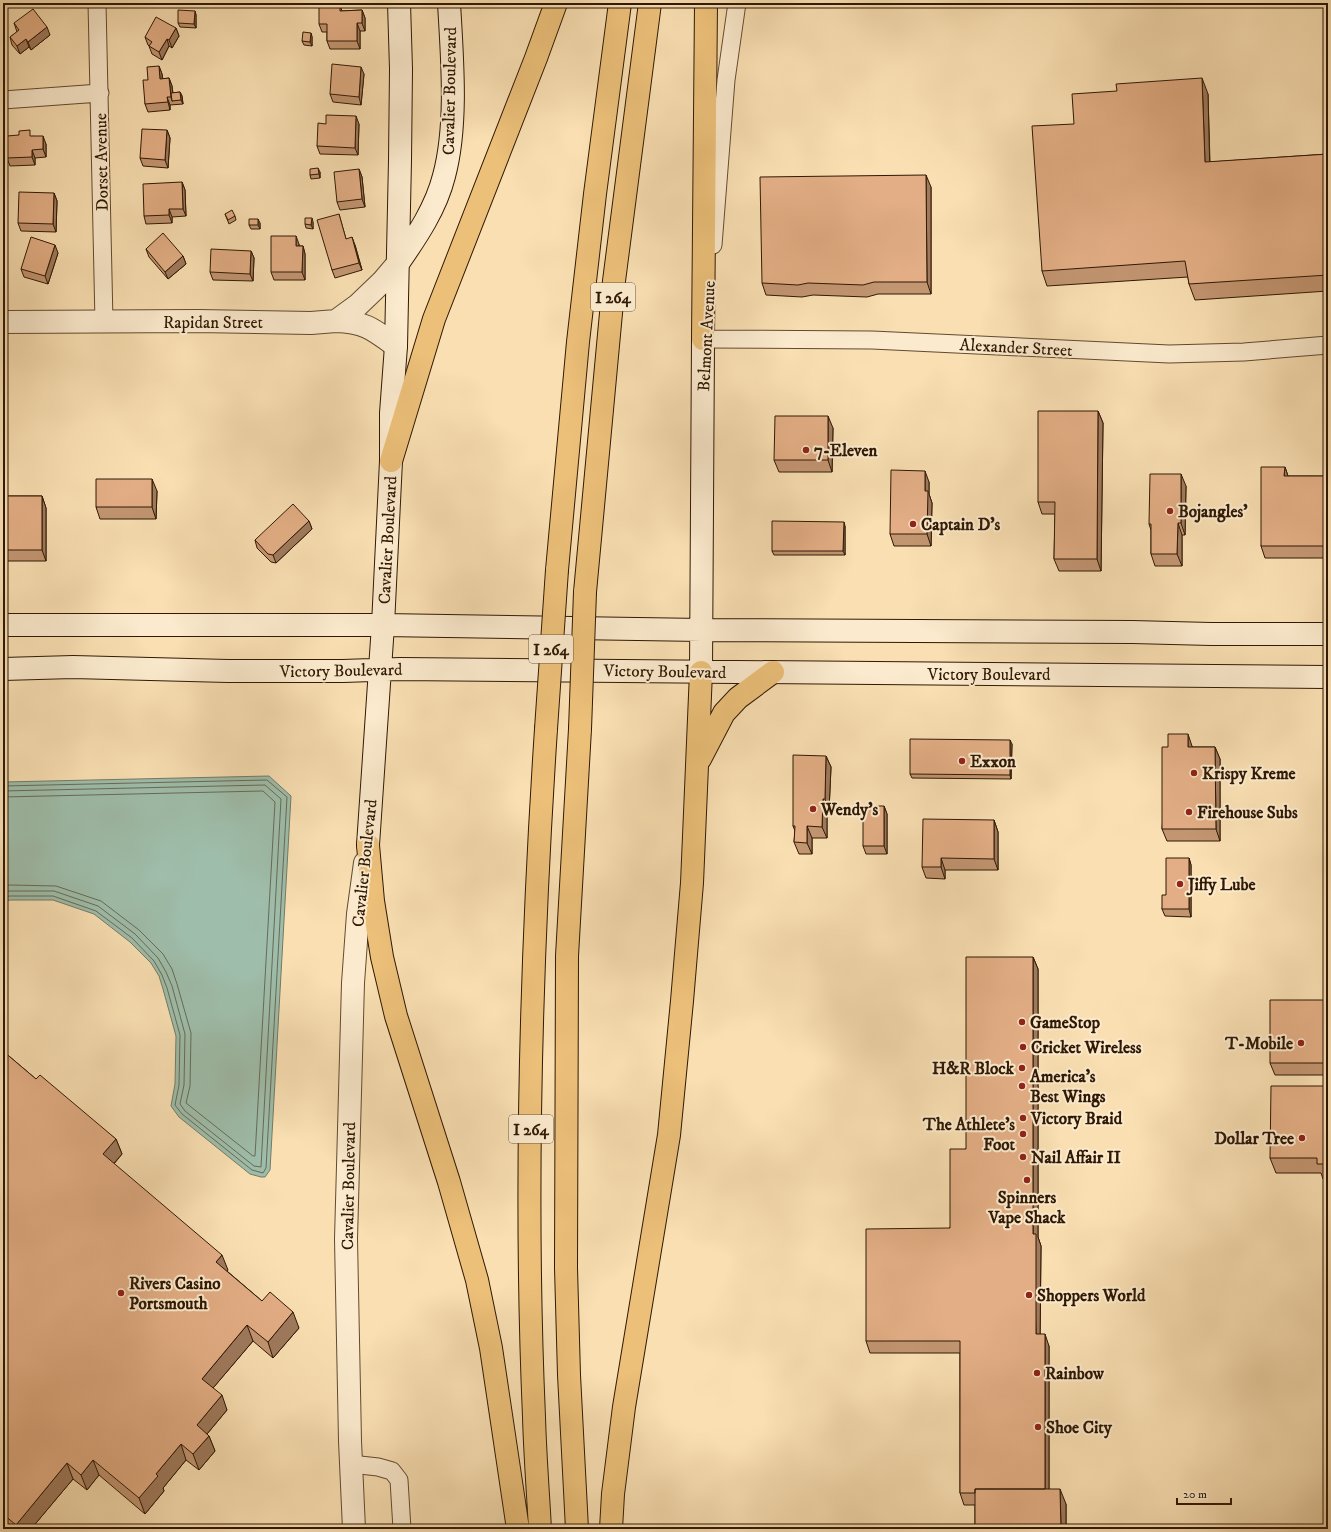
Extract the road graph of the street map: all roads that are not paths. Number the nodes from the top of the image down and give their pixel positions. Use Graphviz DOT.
graph roads {
  1 [pos="97,3"];
  2 [pos="399,3"];
  3 [pos="449,3"];
  4 [pos="556,3"];
  5 [pos="620,3"];
  6 [pos="650,3"];
  7 [pos="706,3"];
  8 [pos="738,3"];
  9 [pos="100,93"];
  10 [pos="3,100"];
  11 [pos="399,262"];
  12 [pos="336,321"];
  13 [pos="3,322"];
  14 [pos="104,322"];
  15 [pos="703,339"];
  16 [pos="1328,345"];
  17 [pos="396,346"];
  18 [pos="391,461"];
  19 [pos="3,625"];
  20 [pos="384,625"];
  21 [pos="702,630"];
  22 [pos="1328,634"];
  23 [pos="3,669"];
  24 [pos="380,670"];
  25 [pos="701,672"];
  26 [pos="772,672"];
  27 [pos="1328,677"];
  28 [pos="697,766"];
  29 [pos="368,845"];
  30 [pos="351,1464"];
  31 [pos="354,1529"];
  32 [pos="402,1529"];
  33 [pos="518,1529"];
  34 [pos="540,1529"];
  35 [pos="577,1529"];
  36 [pos="611,1529"];
  1 -- 9 [label="street, Dorset Avenue"];
  2 -- 11 [label="main road, Cavalier Boulevard"];
  3 -- 11 [label="main road, Cavalier Boulevard"];
  4 -- 18 [label="highway"];
  5 -- 34 [label="highway, I 264, bridge"];
  6 -- 35 [label="highway, I 264, bridge"];
  7 -- 15 [label="highway"];
  8 -- 15 [label="street, Belmont Avenue"];
  9 -- 10 [label="street"];
  9 -- 14 [label="street, Dorset Avenue"];
  11 -- 12 [label="main road"];
  11 -- 17 [label="main road, Cavalier Boulevard"];
  12 -- 14 [label="main road, Rapidan Street"];
  12 -- 17 [label="main road, Rapidan Street"];
  13 -- 14 [label="main road, Rapidan Street"];
  15 -- 16 [label="street, Alexander Street"];
  15 -- 21 [label="main road, Belmont Avenue"];
  17 -- 18 [label="main road, Cavalier Boulevard"];
  18 -- 20 [label="main road, Cavalier Boulevard"];
  19 -- 20 [label="main road"];
  20 -- 21 [label="main road"];
  20 -- 24 [label="main road, Cavalier Boulevard"];
  21 -- 22 [label="main road"];
  21 -- 25 [label="main road, Belmont Avenue"];
  23 -- 24 [label="main road, Victory Boulevard"];
  24 -- 25 [label="main road, Victory Boulevard"];
  24 -- 29 [label="main road, Cavalier Boulevard"];
  25 -- 26 [label="main road, Victory Boulevard"];
  25 -- 28 [label="highway"];
  26 -- 27 [label="main road, Victory Boulevard"];
  26 -- 28 [label="highway"];
  28 -- 36 [label="highway"];
  29 -- 30 [label="main road, Cavalier Boulevard"];
  29 -- 33 [label="highway"];
  30 -- 31 [label="main road, Cavalier Boulevard"];
  30 -- 32 [label="street"];
}
